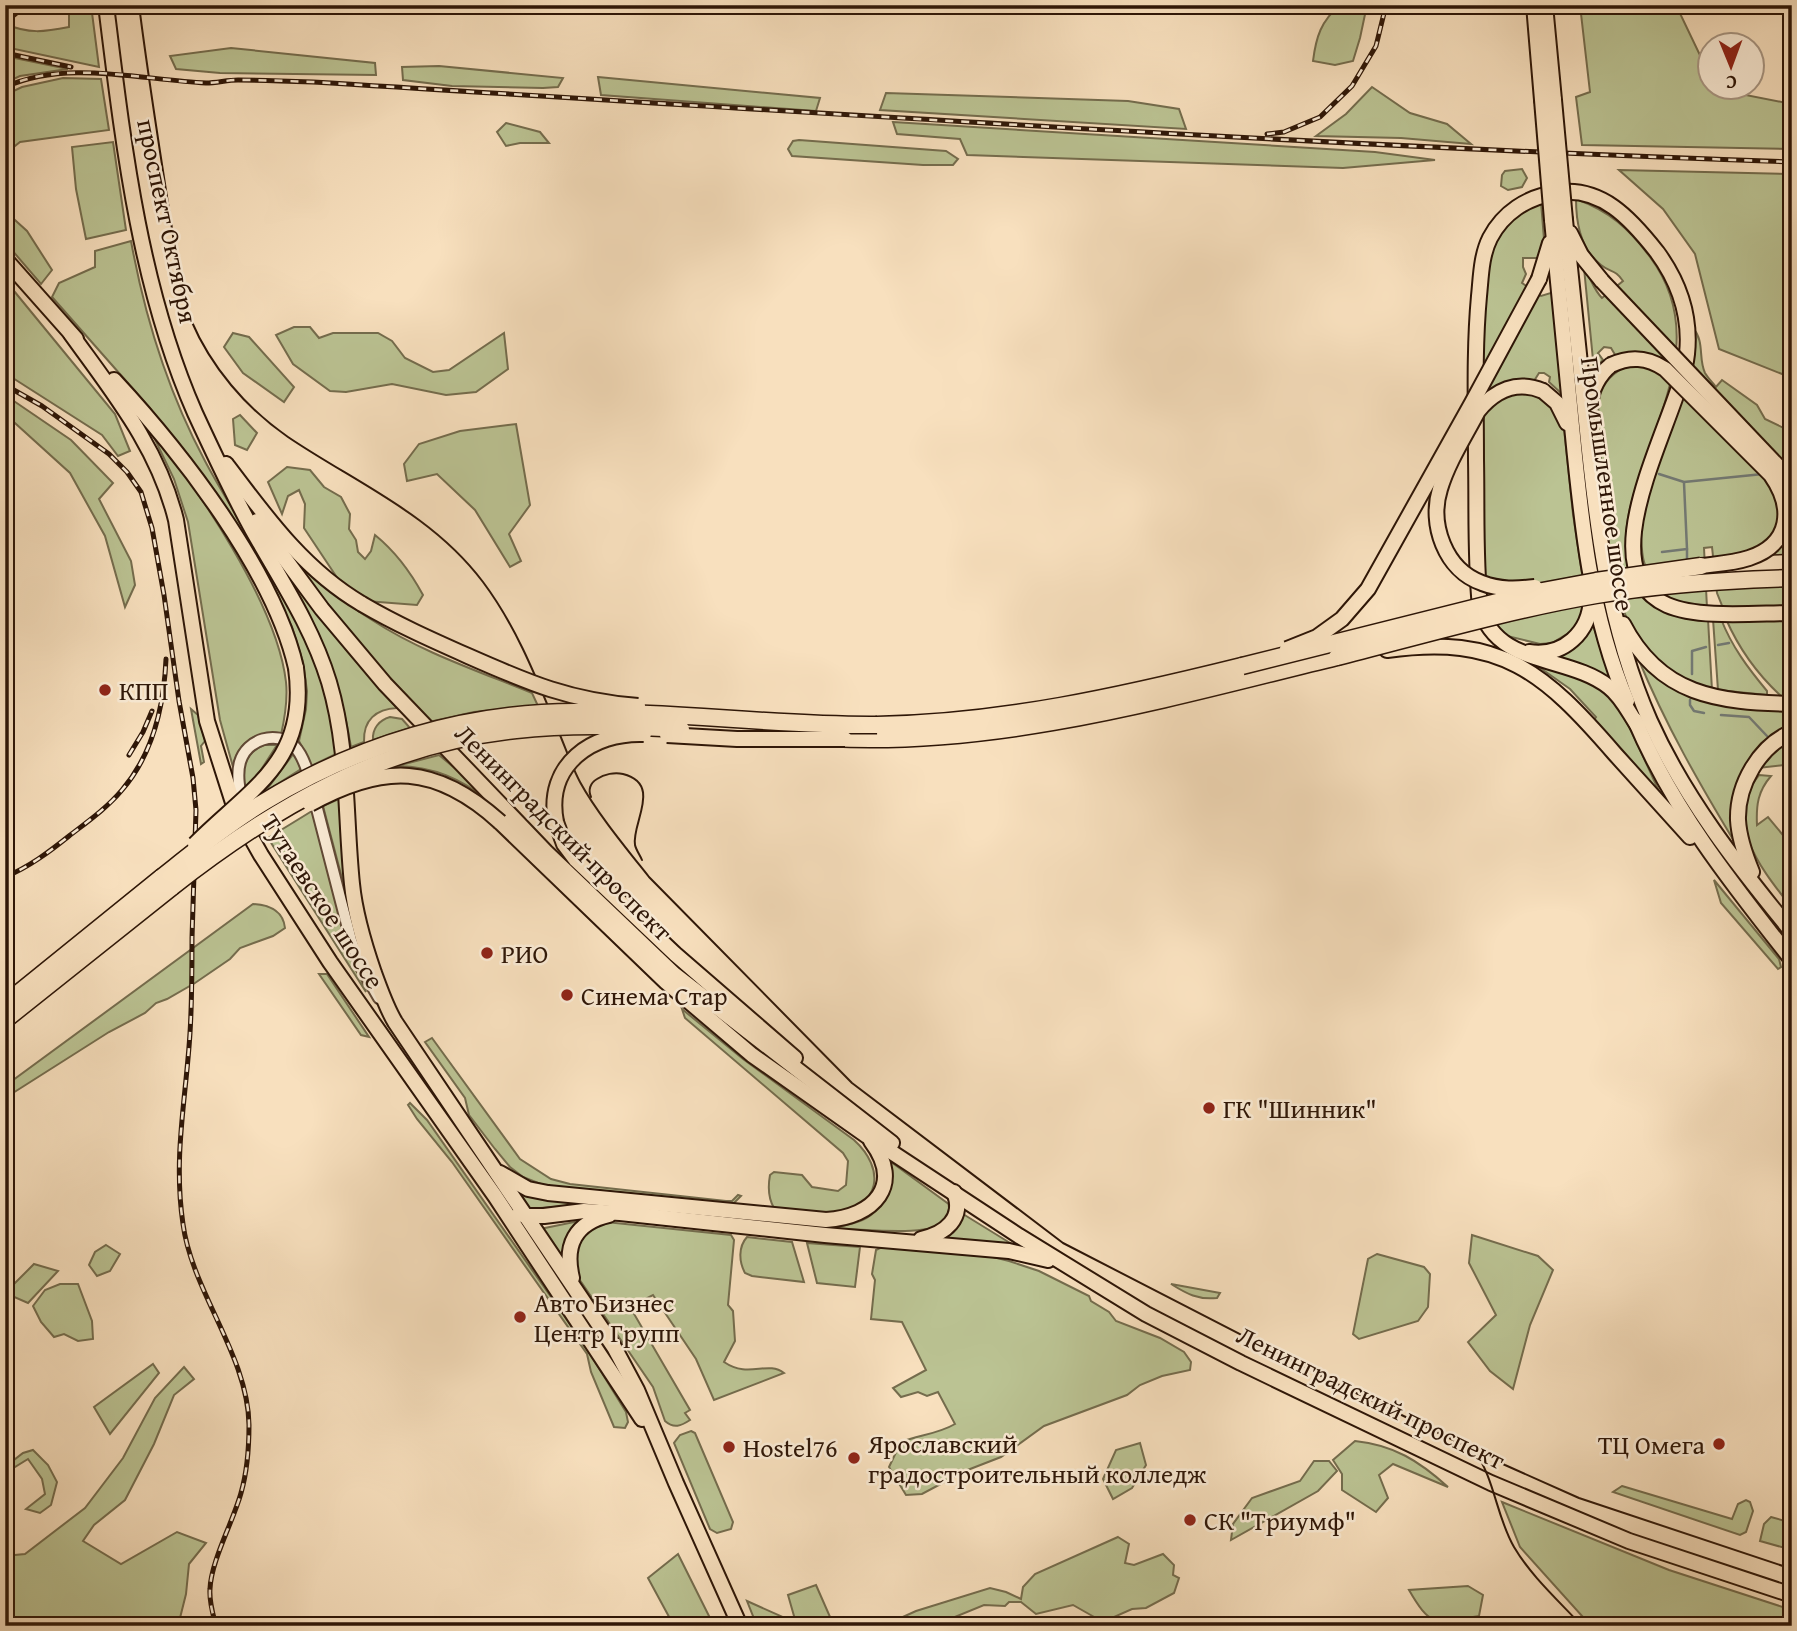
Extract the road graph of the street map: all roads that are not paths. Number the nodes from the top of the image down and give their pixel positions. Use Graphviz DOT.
graph roads {
  1 [pos="16,5"];
  2 [pos="106,5"];
  3 [pos="1534,5"];
  4 [pos="1545,5"];
  5 [pos="5,14"];
  6 [pos="1548,100"];
  7 [pos="1559,220"];
  8 [pos="5,259"];
  9 [pos="71,334"];
  10 [pos="1586,424"];
  11 [pos="208,441"];
  12 [pos="1575,452"];
  13 [pos="1792,481"];
  14 [pos="1792,564"];
  15 [pos="1701,566"];
  16 [pos="1593,578"];
  17 [pos="1792,578"];
  18 [pos="1610,598"];
  19 [pos="1792,613"];
  20 [pos="1519,650"];
  21 [pos="1338,657"];
  22 [pos="1242,666"];
  23 [pos="1792,704"];
  24 [pos="877,725"];
  25 [pos="1638,726"];
  26 [pos="1792,732"];
  27 [pos="845,739"];
  28 [pos="251,838"];
  29 [pos="207,859"];
  30 [pos="1721,871"];
  31 [pos="162,877"];
  32 [pos="1760,893"];
  33 [pos="1792,932"];
  34 [pos="1792,960"];
  35 [pos="5,1004"];
  36 [pos="392,1018"];
  37 [pos="5,1020"];
  38 [pos="858,1116"];
  39 [pos="867,1136"];
  40 [pos="496,1170"];
  41 [pos="954,1192"];
  42 [pos="495,1196"];
  43 [pos="620,1213"];
  44 [pos="526,1216"];
  45 [pos="749,1220"];
  46 [pos="826,1228"];
  47 [pos="912,1242"];
  48 [pos="1063,1264"];
  49 [pos="574,1286"];
  50 [pos="647,1421"];
  51 [pos="1792,1595"];
  52 [pos="740,1626"];
  1 -- 5 [label="main road"];
  2 -- 11 [label="main road, проспект Октября"];
  3 -- 6 [label="main road, Промышленное шоссе"];
  4 -- 6 [label="main road, Промышленное шоссе"];
  6 -- 7 [label="main road, Промышленное шоссе, bridge"];
  7 -- 10 [label="main road, Промышленное шоссе"];
  7 -- 12 [label="main road, Промышленное шоссе"];
  7 -- 13 [label="main road, bridge"];
  7 -- 22 [label="main road, bridge"];
  8 -- 9 [label="main road"];
  9 -- 28 [label="main road, Тутаевское шоссе"];
  9 -- 31 [label="main road, bridge"];
  10 -- 15 [label="main road, bridge"];
  10 -- 18 [label="main road, Промышленное шоссе"];
  11 -- 24 [label="main road, bridge"];
  11 -- 36 [label="main road, Тутаевское шоссе"];
  11 -- 38 [label="main road, Ленинградский проспект"];
  12 -- 16 [label="main road, Промышленное шоссе"];
  12 -- 16 [label="main road, bridge"];
  14 -- 15 [label="highway, bridge"];
  15 -- 16 [label="highway, bridge"];
  16 -- 20 [label="main road"];
  16 -- 22 [label="highway, bridge"];
  16 -- 25 [label="main road, Промышленное шоссе"];
  17 -- 21 [label="highway, bridge"];
  18 -- 23 [label="main road"];
  18 -- 32 [label="main road, Промышленное шоссе"];
  19 -- 20 [label="main road"];
  20 -- 25 [label="main road"];
  21 -- 27 [label="highway"];
  21 -- 30 [label="main road, bridge"];
  22 -- 24 [label="highway"];
  24 -- 31 [label="highway, bridge"];
  25 -- 30 [label="main road, Промышленное шоссе"];
  26 -- 32 [label="main road"];
  27 -- 29 [label="highway, bridge"];
  27 -- 38 [label="main road, bridge"];
  28 -- 36 [label="street"];
  28 -- 42 [label="main road, Тутаевское шоссе"];
  29 -- 37 [label="highway, bridge"];
  29 -- 39 [label="main road, Ленинградский проспект, bridge"];
  30 -- 34 [label="main road, Промышленное шоссе"];
  31 -- 35 [label="highway"];
  32 -- 33 [label="main road, Промышленное шоссе"];
  36 -- 40 [label="main road, Тутаевское шоссе"];
  38 -- 41 [label="main road, Ленинградский проспект"];
  39 -- 41 [label="main road, Ленинградский проспект"];
  39 -- 46 [label="main road"];
  40 -- 44 [label="main road, Тутаевское шоссе"];
  40 -- 45 [label="main road"];
  41 -- 47 [label="main road"];
  41 -- 48 [label="main road, Ленинградский проспект"];
  42 -- 44 [label="main road"];
  42 -- 50 [label="main road, Тутаевское шоссе"];
  43 -- 44 [label="main road"];
  43 -- 45 [label="main road"];
  43 -- 49 [label="main road"];
  44 -- 49 [label="main road, Тутаевское шоссе"];
  45 -- 46 [label="main road"];
  46 -- 47 [label="main road"];
  47 -- 48 [label="main road"];
  48 -- 51 [label="main road, Ленинградский проспект"];
  49 -- 50 [label="main road, Тутаевское шоссе"];
  50 -- 52 [label="main road, Тутаевское шоссе"];
}
